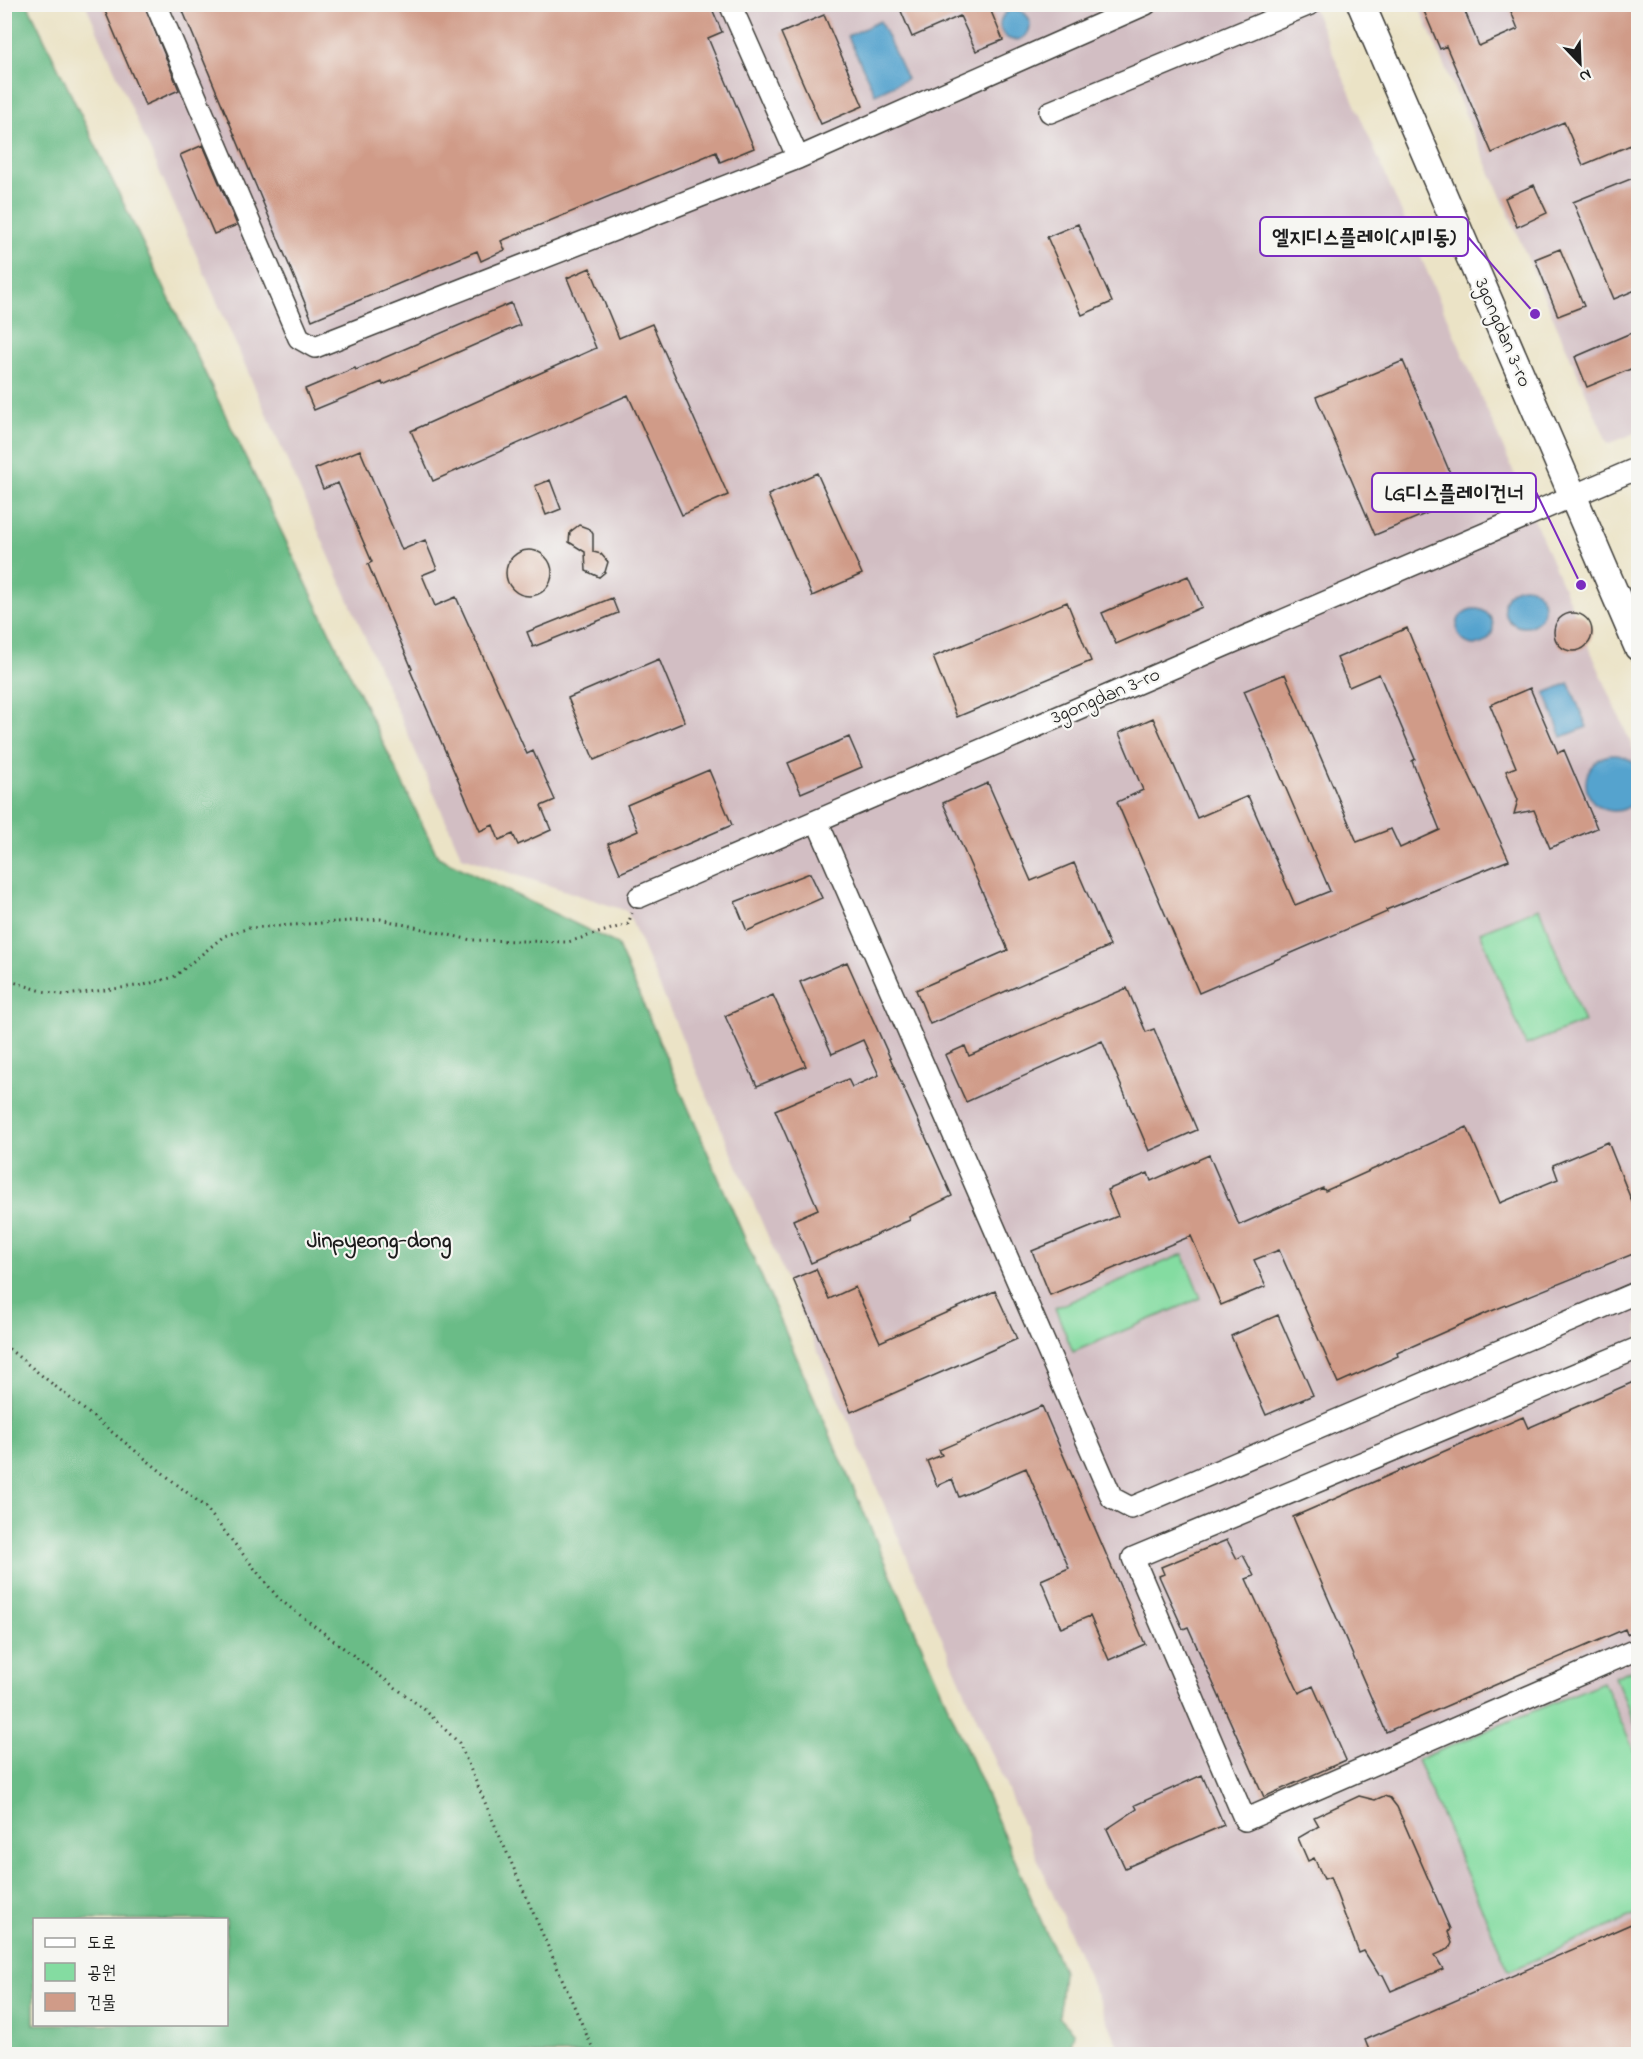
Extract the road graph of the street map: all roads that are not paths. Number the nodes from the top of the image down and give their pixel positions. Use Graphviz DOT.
graph roads {
  1 [pos="156,4"];
  2 [pos="730,4"];
  3 [pos="1146,4"];
  4 [pos="1310,4"];
  5 [pos="1361,4"];
  6 [pos="1050,112"];
  7 [pos="798,158"];
  8 [pos="1638,468"];
  9 [pos="1572,496"];
  10 [pos="1638,647"];
  11 [pos="817,821"];
  12 [pos="639,897"];
  13 [pos="1638,1292"];
  14 [pos="1638,1348"];
  15 [pos="1638,1649"];
  1 -- 7 [label="street"];
  2 -- 7 [label="street"];
  3 -- 7 [label="street"];
  4 -- 6 [label="street"];
  5 -- 9 [label="main road, 3gongdan 3-ro"];
  8 -- 9 [label="street"];
  9 -- 10 [label="main road, 3gongdan 3-ro"];
  9 -- 11 [label="street, 3gongdan 3-ro"];
  11 -- 12 [label="street, 3gongdan 3-ro"];
  11 -- 13 [label="street"];
  14 -- 15 [label="street"];
}
